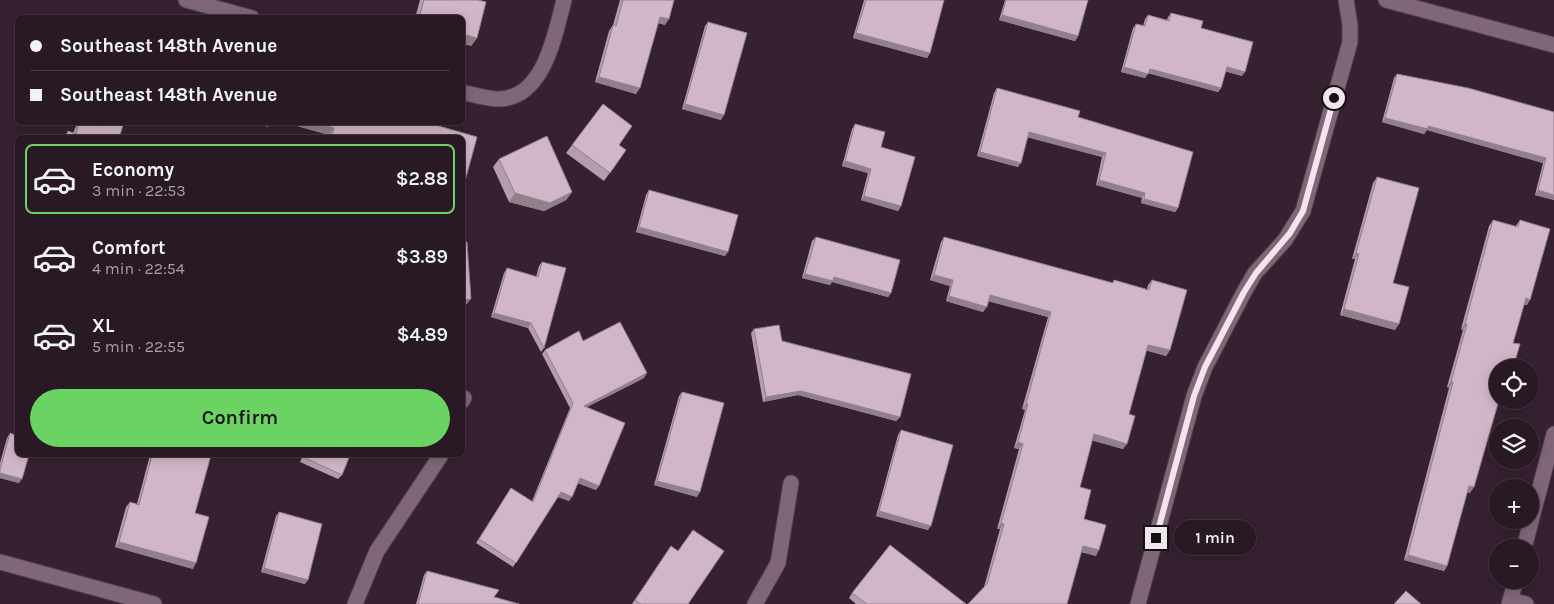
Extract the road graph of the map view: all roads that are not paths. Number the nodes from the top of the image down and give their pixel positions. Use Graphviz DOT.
graph roads {
  1 [pos="186,0"];
  2 [pos="564,0"];
  3 [pos="1346,0"];
  4 [pos="1386,0"];
  5 [pos="241,15"];
  6 [pos="1554,45"];
  7 [pos="465,93"];
  8 [pos="1554,434"];
  9 [pos="440,457"];
  10 [pos="791,483"];
  11 [pos="1526,539"];
  12 [pos="0,562"];
  13 [pos="1514,589"];
  14 [pos="1510,602"];
  15 [pos="154,604"];
  16 [pos="355,604"];
  17 [pos="755,604"];
  18 [pos="1138,604"];
  19 [pos="1526,604"];
  1 -- 5 [label="street"];
  2 -- 7 [label="street"];
  3 -- 18 [label="street"];
  4 -- 6 [label="street"];
  8 -- 11 [label="street"];
  9 -- 16 [label="street"];
  10 -- 17 [label="street"];
  12 -- 15 [label="street"];
  13 -- 14 [label="street"];
  14 -- 19 [label="street"];
}
